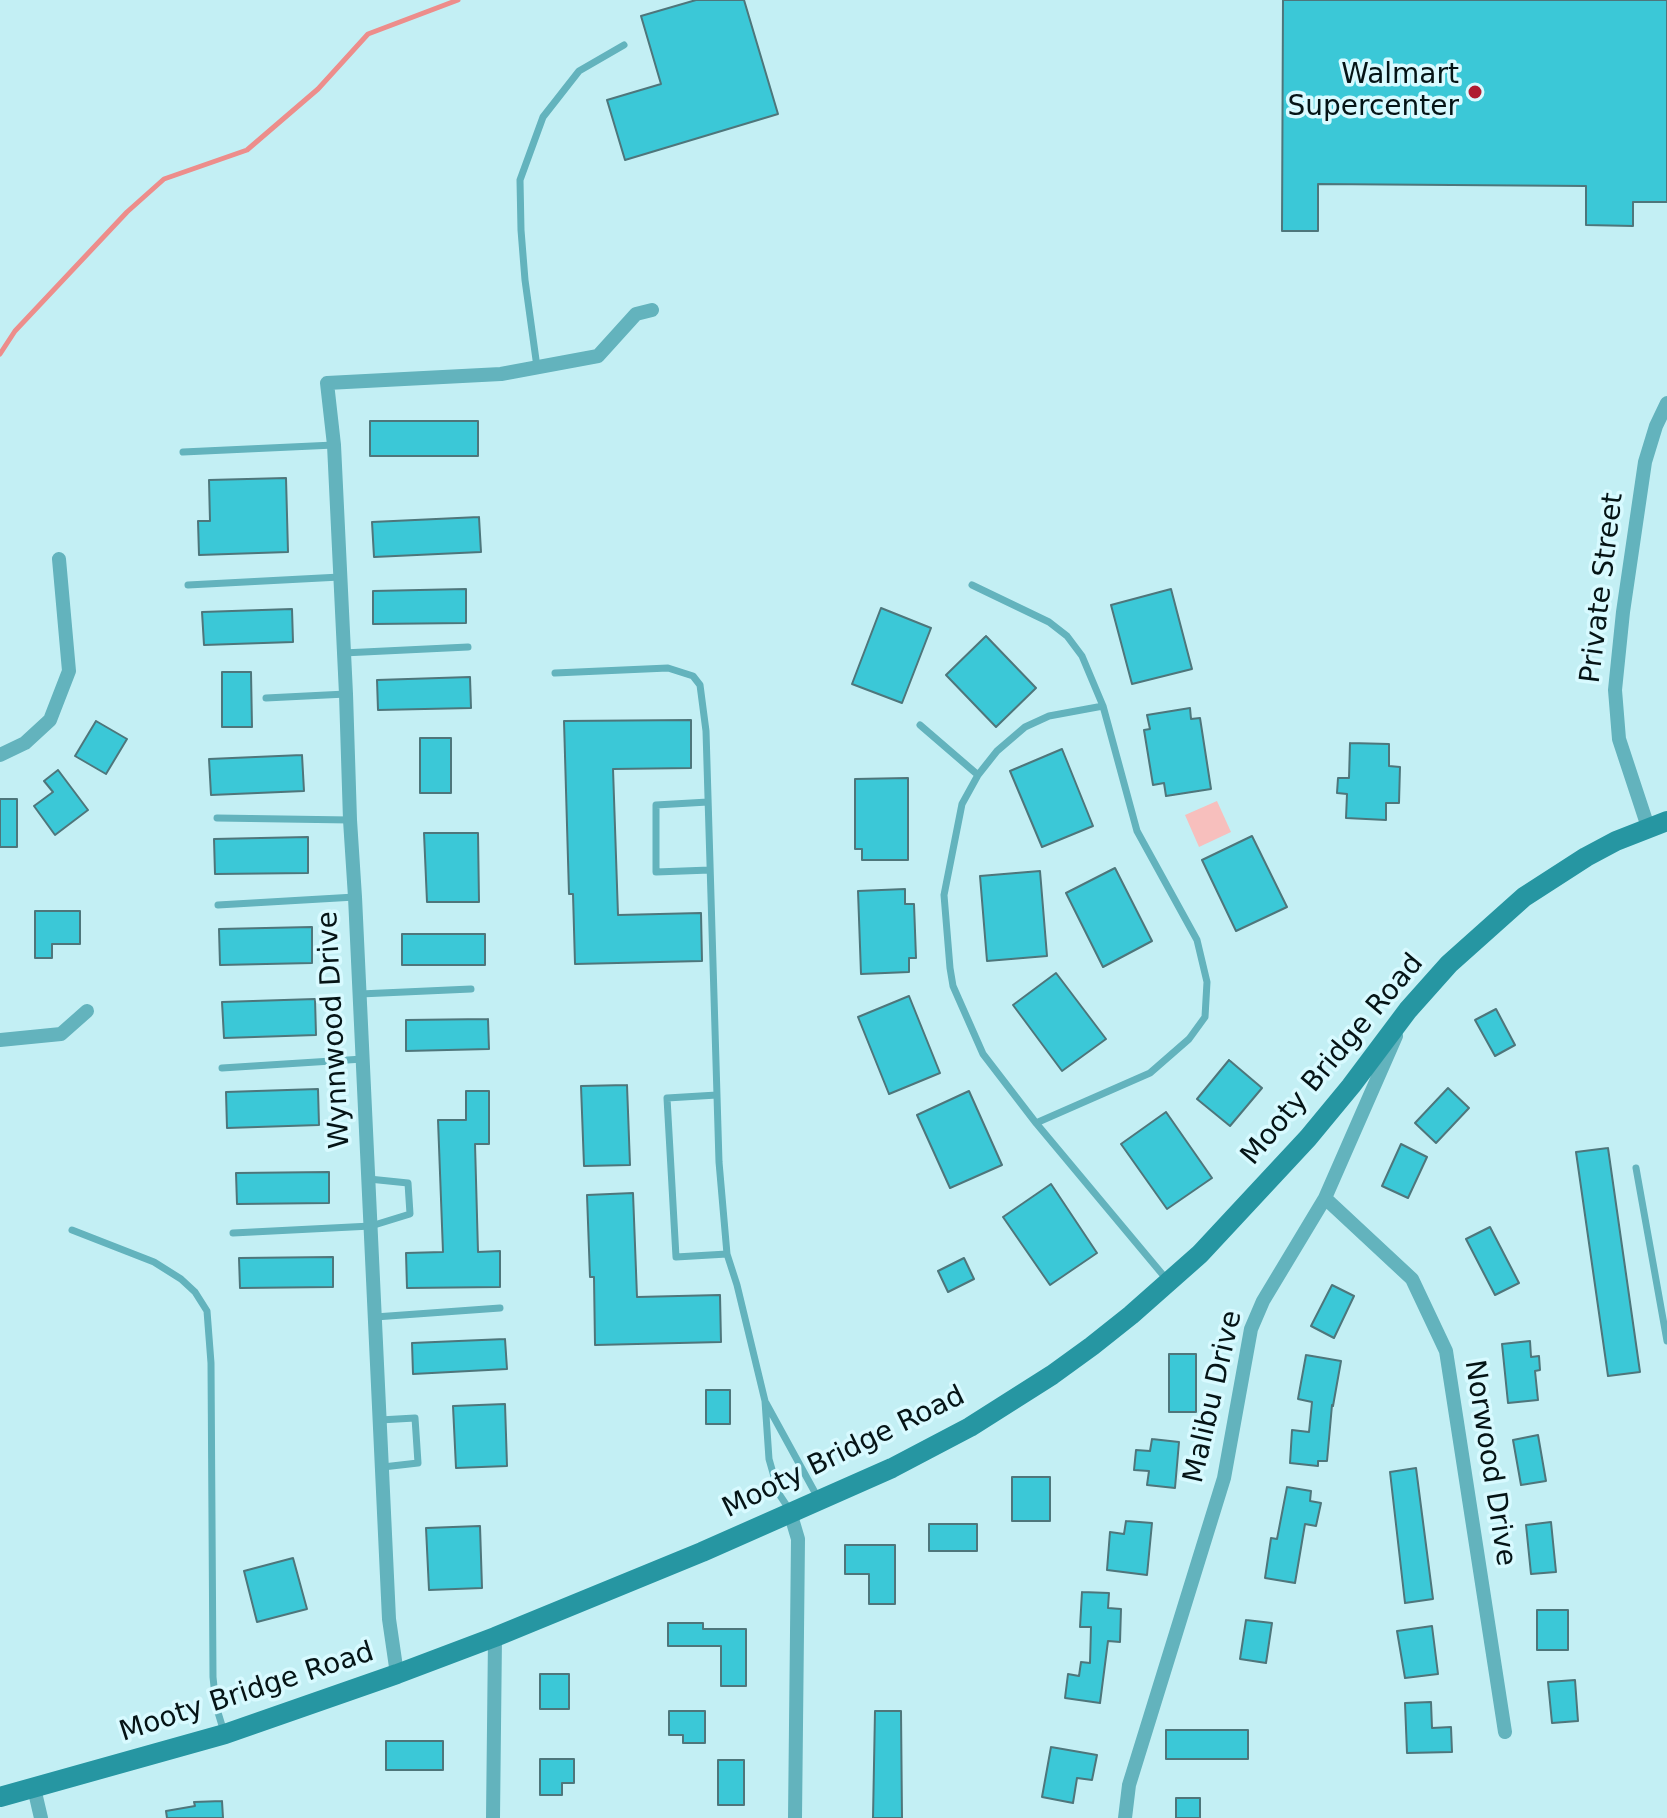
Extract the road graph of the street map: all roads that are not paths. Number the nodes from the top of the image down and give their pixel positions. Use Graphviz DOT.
graph roads {
  1 [pos="624,45"];
  2 [pos="652,310"];
  3 [pos="537,367"];
  4 [pos="1667,403"];
  5 [pos="334,445"];
  6 [pos="183,452"];
  7 [pos="59,559"];
  8 [pos="340,577"];
  9 [pos="188,585"];
  10 [pos="972,585"];
  11 [pos="468,647"];
  12 [pos="343,653"];
  13 [pos="555,673"];
  14 [pos="346,694"];
  15 [pos="266,698"];
  16 [pos="1103,706"];
  17 [pos="920,725"];
  18 [pos="0,755"];
  19 [pos="978,775"];
  20 [pos="708,802"];
  21 [pos="217,818"];
  22 [pos="350,820"];
  23 [pos="1657,824"];
  24 [pos="710,870"];
  25 [pos="355,897"];
  26 [pos="218,905"];
  27 [pos="471,989"];
  28 [pos="360,994"];
  29 [pos="1408,1010"];
  30 [pos="87,1011"];
  31 [pos="0,1040"];
  32 [pos="363,1059"];
  33 [pos="222,1068"];
  34 [pos="717,1095"];
  35 [pos="1036,1123"];
  36 [pos="1636,1168"];
  37 [pos="368,1179"];
  38 [pos="1325,1198"];
  39 [pos="371,1226"];
  40 [pos="72,1230"];
  41 [pos="233,1233"];
  42 [pos="727,1254"];
  43 [pos="1169,1283"];
  44 [pos="500,1308"];
  45 [pos="375,1317"];
  46 [pos="1667,1341"];
  47 [pos="765,1401"];
  48 [pos="380,1420"];
  49 [pos="383,1467"];
  50 [pos="819,1501"];
  51 [pos="790,1512"];
  52 [pos="495,1637"];
  53 [pos="397,1674"];
  54 [pos="1505,1732"];
  55 [pos="225,1734"];
  56 [pos="34,1788"];
  57 [pos="0,1797"];
  58 [pos="41,1818"];
  59 [pos="493,1818"];
  60 [pos="795,1818"];
  61 [pos="1125,1818"];
  1 -- 3 [label="lane"];
  2 -- 3 [label="street"];
  3 -- 5 [label="street, Wynnwood Drive"];
  4 -- 23 [label="street, Private Street"];
  5 -- 6 [label="lane"];
  5 -- 8 [label="street, Wynnwood Drive"];
  7 -- 18 [label="street"];
  8 -- 9 [label="lane"];
  8 -- 12 [label="street, Wynnwood Drive"];
  10 -- 16 [label="lane"];
  11 -- 12 [label="lane"];
  12 -- 14 [label="street, Wynnwood Drive"];
  13 -- 20 [label="lane"];
  14 -- 15 [label="lane"];
  14 -- 22 [label="street, Wynnwood Drive"];
  16 -- 19 [label="lane"];
  16 -- 35 [label="lane"];
  17 -- 19 [label="lane"];
  19 -- 35 [label="lane"];
  20 -- 24 [label="lane"];
  20 -- 24 [label="lane"];
  21 -- 22 [label="lane"];
  22 -- 25 [label="street, Wynnwood Drive"];
  23 -- 29 [label="main road, Mooty Bridge Road"];
  24 -- 34 [label="lane"];
  25 -- 26 [label="lane"];
  25 -- 28 [label="street, Wynnwood Drive"];
  27 -- 28 [label="lane"];
  28 -- 32 [label="street, Wynnwood Drive"];
  29 -- 38 [label="street, Malibu Drive"];
  29 -- 43 [label="main road, Mooty Bridge Road"];
  30 -- 31 [label="street"];
  32 -- 33 [label="lane"];
  32 -- 37 [label="street, Wynnwood Drive"];
  34 -- 42 [label="lane"];
  34 -- 42 [label="lane"];
  35 -- 43 [label="lane"];
  36 -- 46 [label="lane"];
  37 -- 39 [label="street, Wynnwood Drive"];
  37 -- 39 [label="lane"];
  38 -- 54 [label="street, Norwood Drive"];
  38 -- 61 [label="street, Malibu Drive"];
  39 -- 41 [label="lane"];
  39 -- 45 [label="street, Wynnwood Drive"];
  40 -- 55 [label="lane"];
  42 -- 47 [label="lane"];
  43 -- 50 [label="main road, Mooty Bridge Road"];
  44 -- 45 [label="lane"];
  45 -- 48 [label="street, Wynnwood Drive"];
  47 -- 50 [label="lane"];
  47 -- 51 [label="lane"];
  48 -- 49 [label="street, Wynnwood Drive"];
  48 -- 49 [label="lane"];
  49 -- 53 [label="street, Wynnwood Drive"];
  50 -- 51 [label="main road, Mooty Bridge Road"];
  51 -- 52 [label="main road, Mooty Bridge Road"];
  51 -- 60 [label="street"];
  52 -- 53 [label="main road, Mooty Bridge Road"];
  52 -- 59 [label="street"];
  53 -- 55 [label="main road, Mooty Bridge Road"];
  55 -- 56 [label="main road, Mooty Bridge Road"];
  56 -- 57 [label="main road, Mooty Bridge Road"];
  56 -- 58 [label="street"];
}
